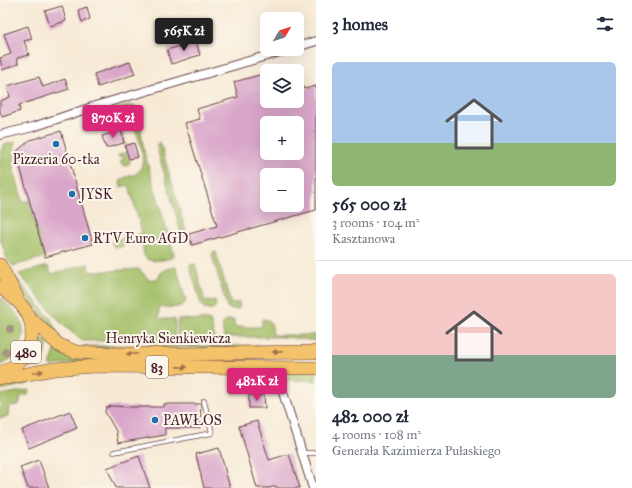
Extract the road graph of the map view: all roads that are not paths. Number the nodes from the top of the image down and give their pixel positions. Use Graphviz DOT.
graph roads {
  1 [pos="316,41"];
  2 [pos="304,45"];
  3 [pos="266,56"];
  4 [pos="0,136"];
  5 [pos="0,266"];
  6 [pos="0,287"];
  7 [pos="21,305"];
  8 [pos="31,319"];
  9 [pos="316,352"];
  10 [pos="279,368"];
  11 [pos="316,368"];
  12 [pos="0,373"];
  13 [pos="0,378"];
  14 [pos="204,401"];
  15 [pos="114,452"];
  16 [pos="302,453"];
  17 [pos="316,453"];
  18 [pos="313,488"];
  1 -- 2 [label="street"];
  3 -- 4 [label="street"];
  5 -- 7 [label="main road"];
  6 -- 7 [label="main road"];
  7 -- 8 [label="main road, Henryka Sienkiewicza"];
  9 -- 8 [label="main road, Henryka Sienkiewicza / 83, one-way"];
  8 -- 12 [label="main road, 480"];
  10 -- 11 [label="main road, Henryka Sienkiewicza / 83"];
  13 -- 10 [label="main road, Henryka Sienkiewicza / 83, one-way"];
  10 -- 16 [label="street"];
  14 -- 15 [label="lane"];
  16 -- 17 [label="lane"];
  16 -- 18 [label="street"];
}
